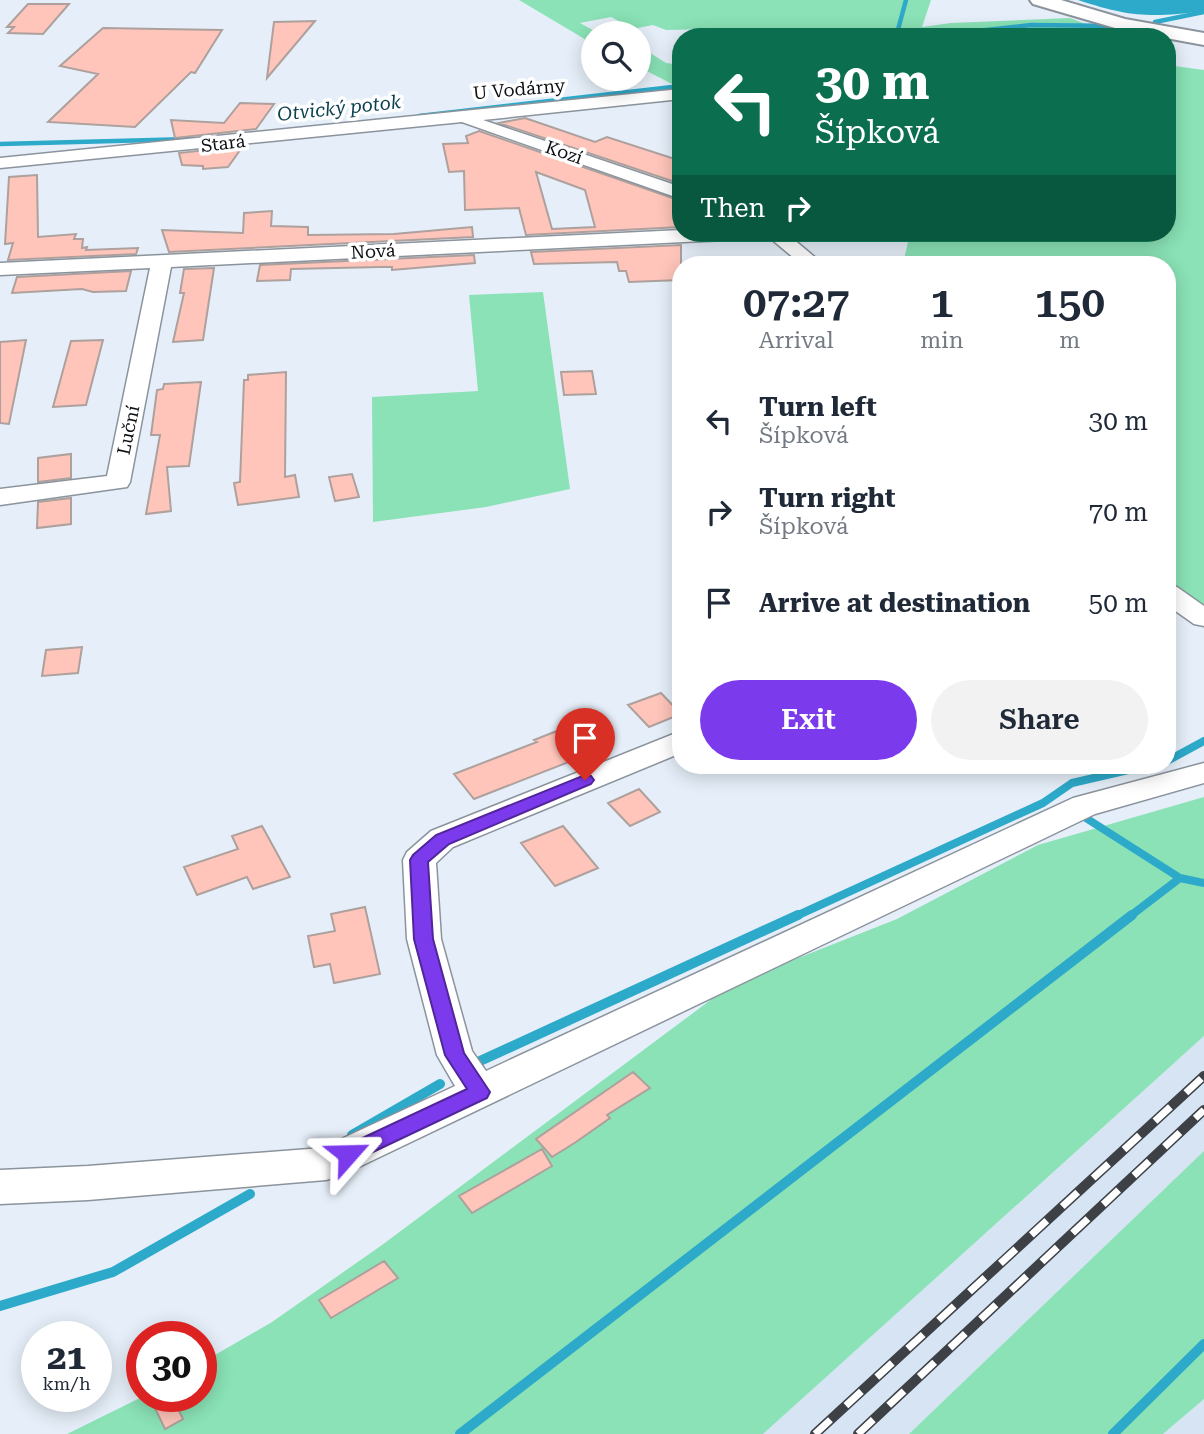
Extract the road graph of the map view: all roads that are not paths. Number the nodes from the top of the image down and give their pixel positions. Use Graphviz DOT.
graph roads {
  1 [pos="1040,0"];
  2 [pos="1144,28"];
  3 [pos="1176,34"];
  4 [pos="1204,39"];
  5 [pos="672,95"];
  6 [pos="446,117"];
  7 [pos="0,163"];
  8 [pos="672,190"];
  9 [pos="672,237"];
  10 [pos="785,242"];
  11 [pos="803,256"];
  12 [pos="162,261"];
  13 [pos="0,269"];
  14 [pos="0,496"];
  15 [pos="1176,599"];
  16 [pos="1204,618"];
  17 [pos="672,745"];
  18 [pos="1204,774"];
  19 [pos="480,1092"];
  20 [pos="0,1187"];
  1 -- 2 [label="street"];
  3 -- 4 [label="street"];
  5 -- 6 [label="street, U Vodárny"];
  6 -- 7 [label="street, Stará"];
  6 -- 8 [label="street, Kozí"];
  9 -- 12 [label="street, Nová"];
  10 -- 11 [label="street"];
  12 -- 13 [label="street, Nová"];
  12 -- 14 [label="street, Luční"];
  15 -- 16 [label="street"];
  17 -- 19 [label="street"];
  18 -- 19 [label="street"];
  19 -- 20 [label="street"];
}
